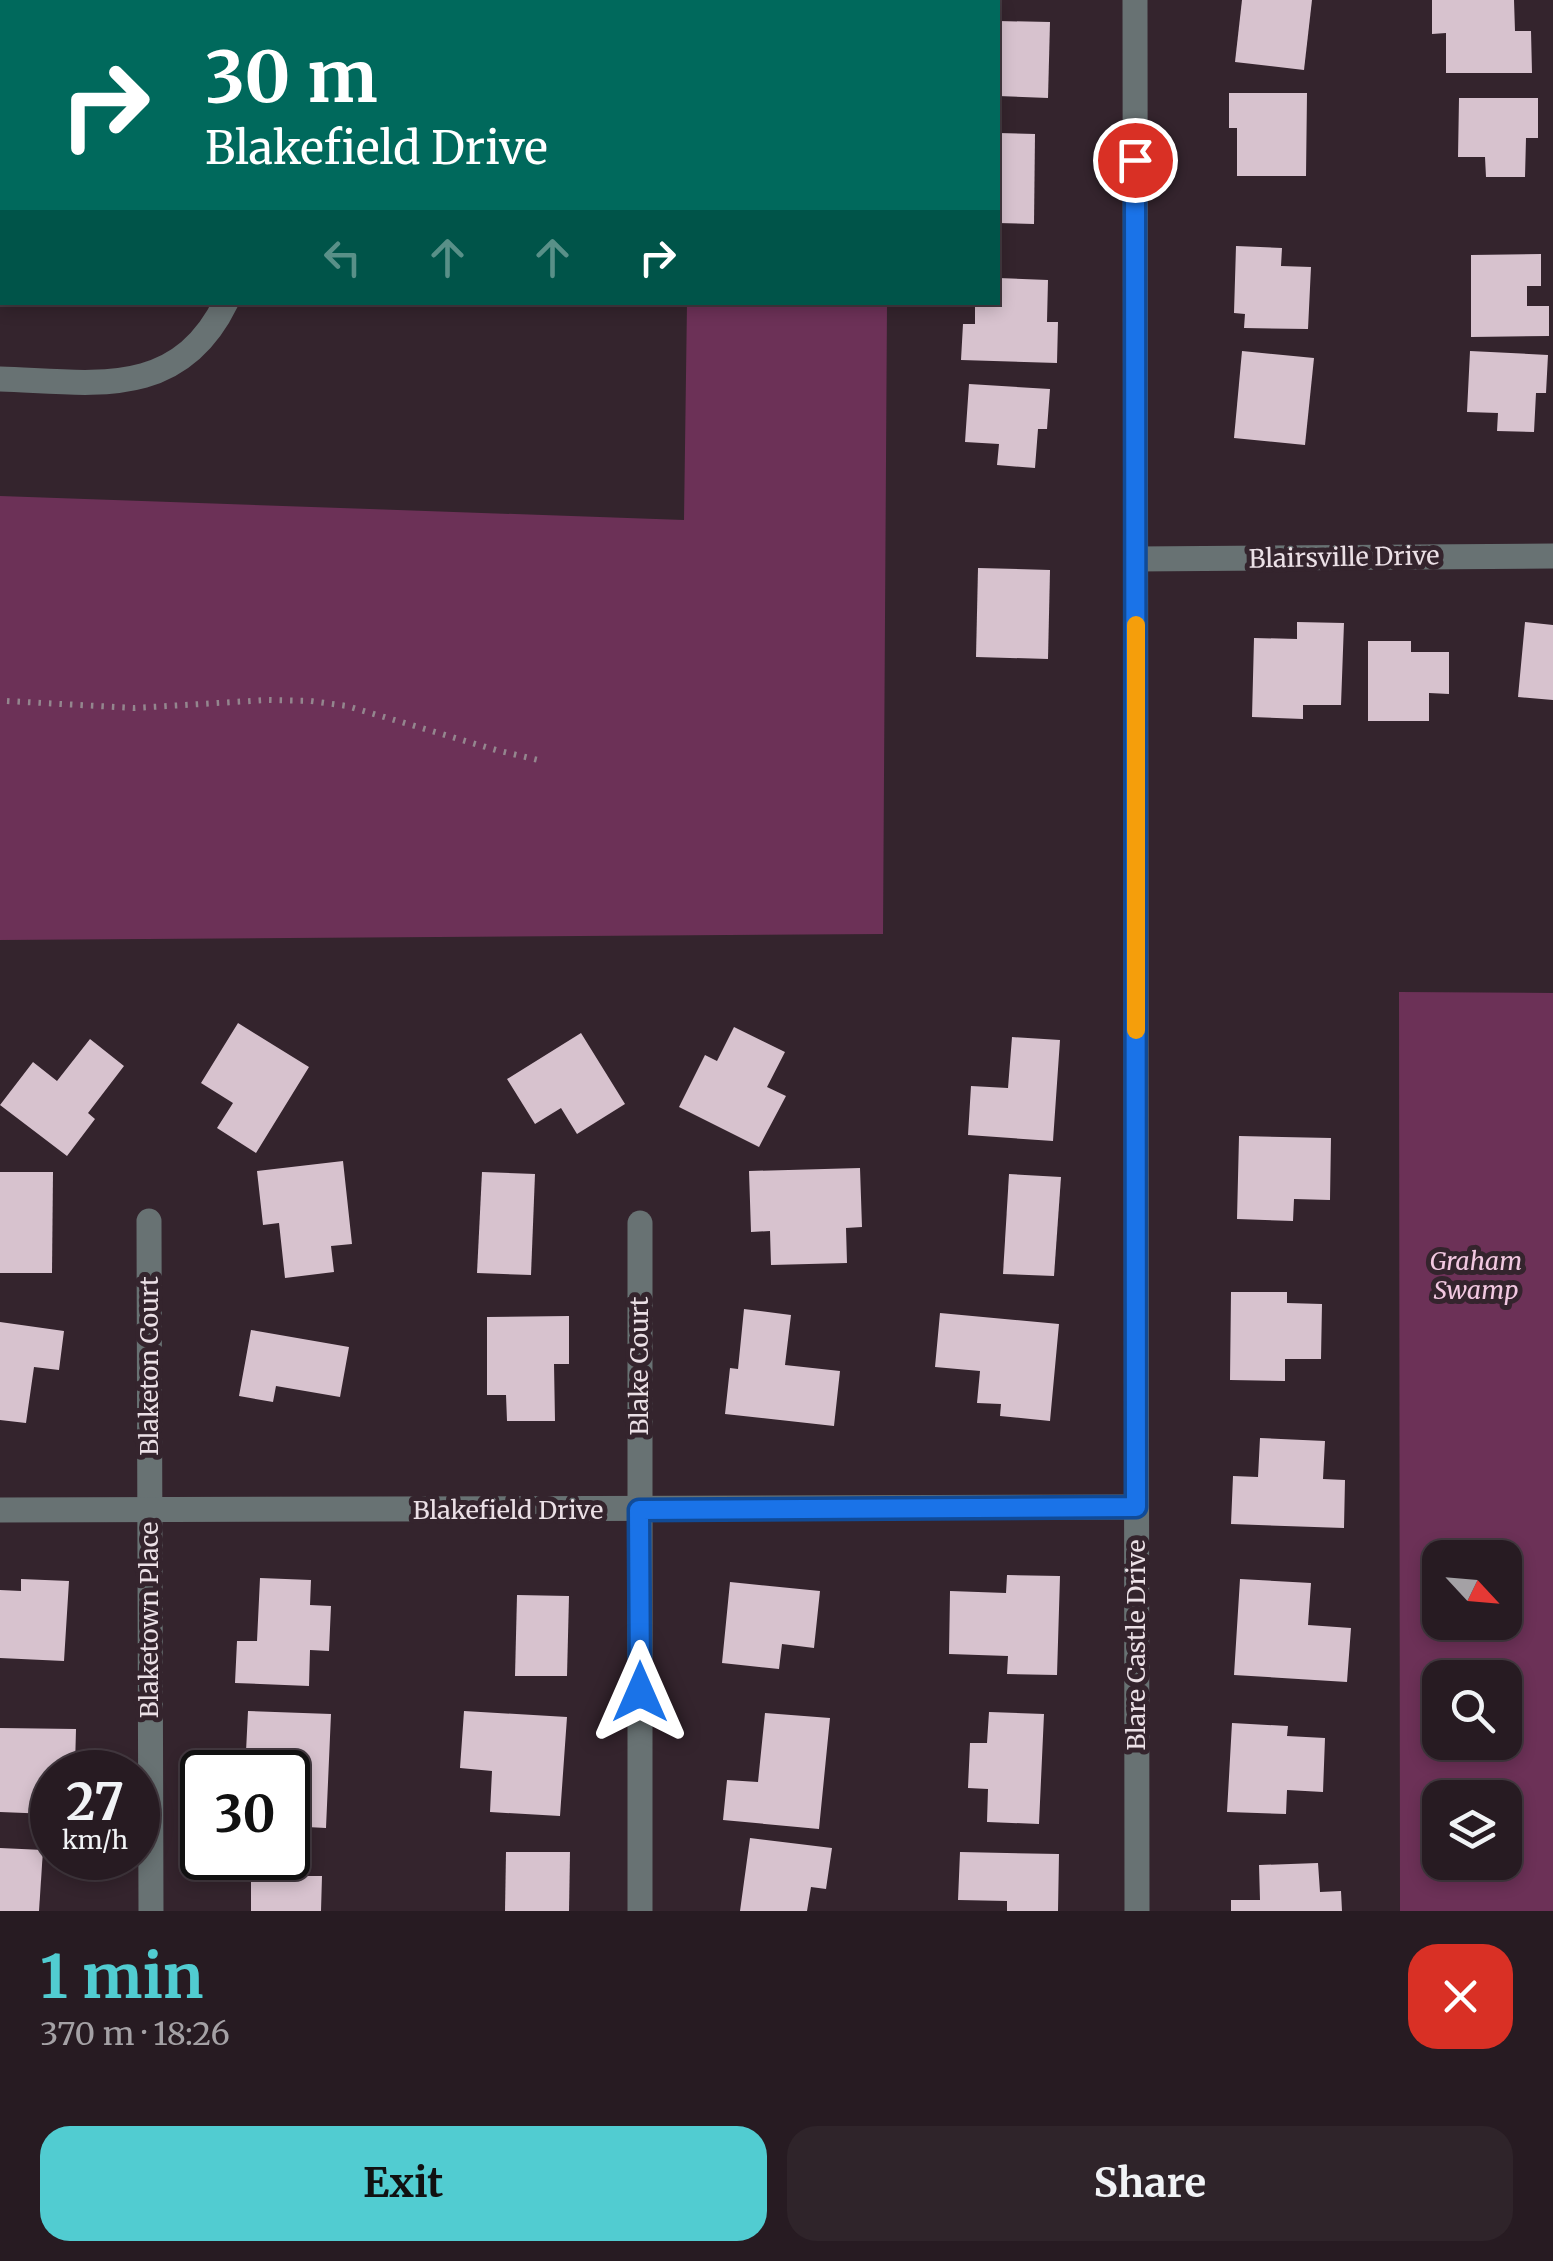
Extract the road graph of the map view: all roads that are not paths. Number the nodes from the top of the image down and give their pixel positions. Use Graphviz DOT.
graph roads {
  1 [pos="1134,0"];
  2 [pos="225,305"];
  3 [pos="0,378"];
  4 [pos="1553,556"];
  5 [pos="1136,559"];
  6 [pos="149,1222"];
  7 [pos="640,1222"];
  8 [pos="1136,1507"];
  9 [pos="0,1510"];
  10 [pos="149,1510"];
  11 [pos="639,1510"];
  12 [pos="151,1911"];
  13 [pos="640,1911"];
  14 [pos="1137,1911"];
  1 -- 5 [label="street, Blare Castle Drive"];
  2 -- 3 [label="street"];
  4 -- 5 [label="street, Blairsville Drive"];
  5 -- 8 [label="street, Blare Castle Drive"];
  6 -- 10 [label="street, Blaketon Court"];
  7 -- 11 [label="street, Blake Court"];
  8 -- 11 [label="street, Blakefield Drive"];
  8 -- 14 [label="street, Blare Castle Drive"];
  9 -- 10 [label="street, Blakefield Drive"];
  10 -- 11 [label="street, Blakefield Drive"];
  10 -- 12 [label="street, Blaketown Place"];
  11 -- 13 [label="street, Blake Court"];
}
